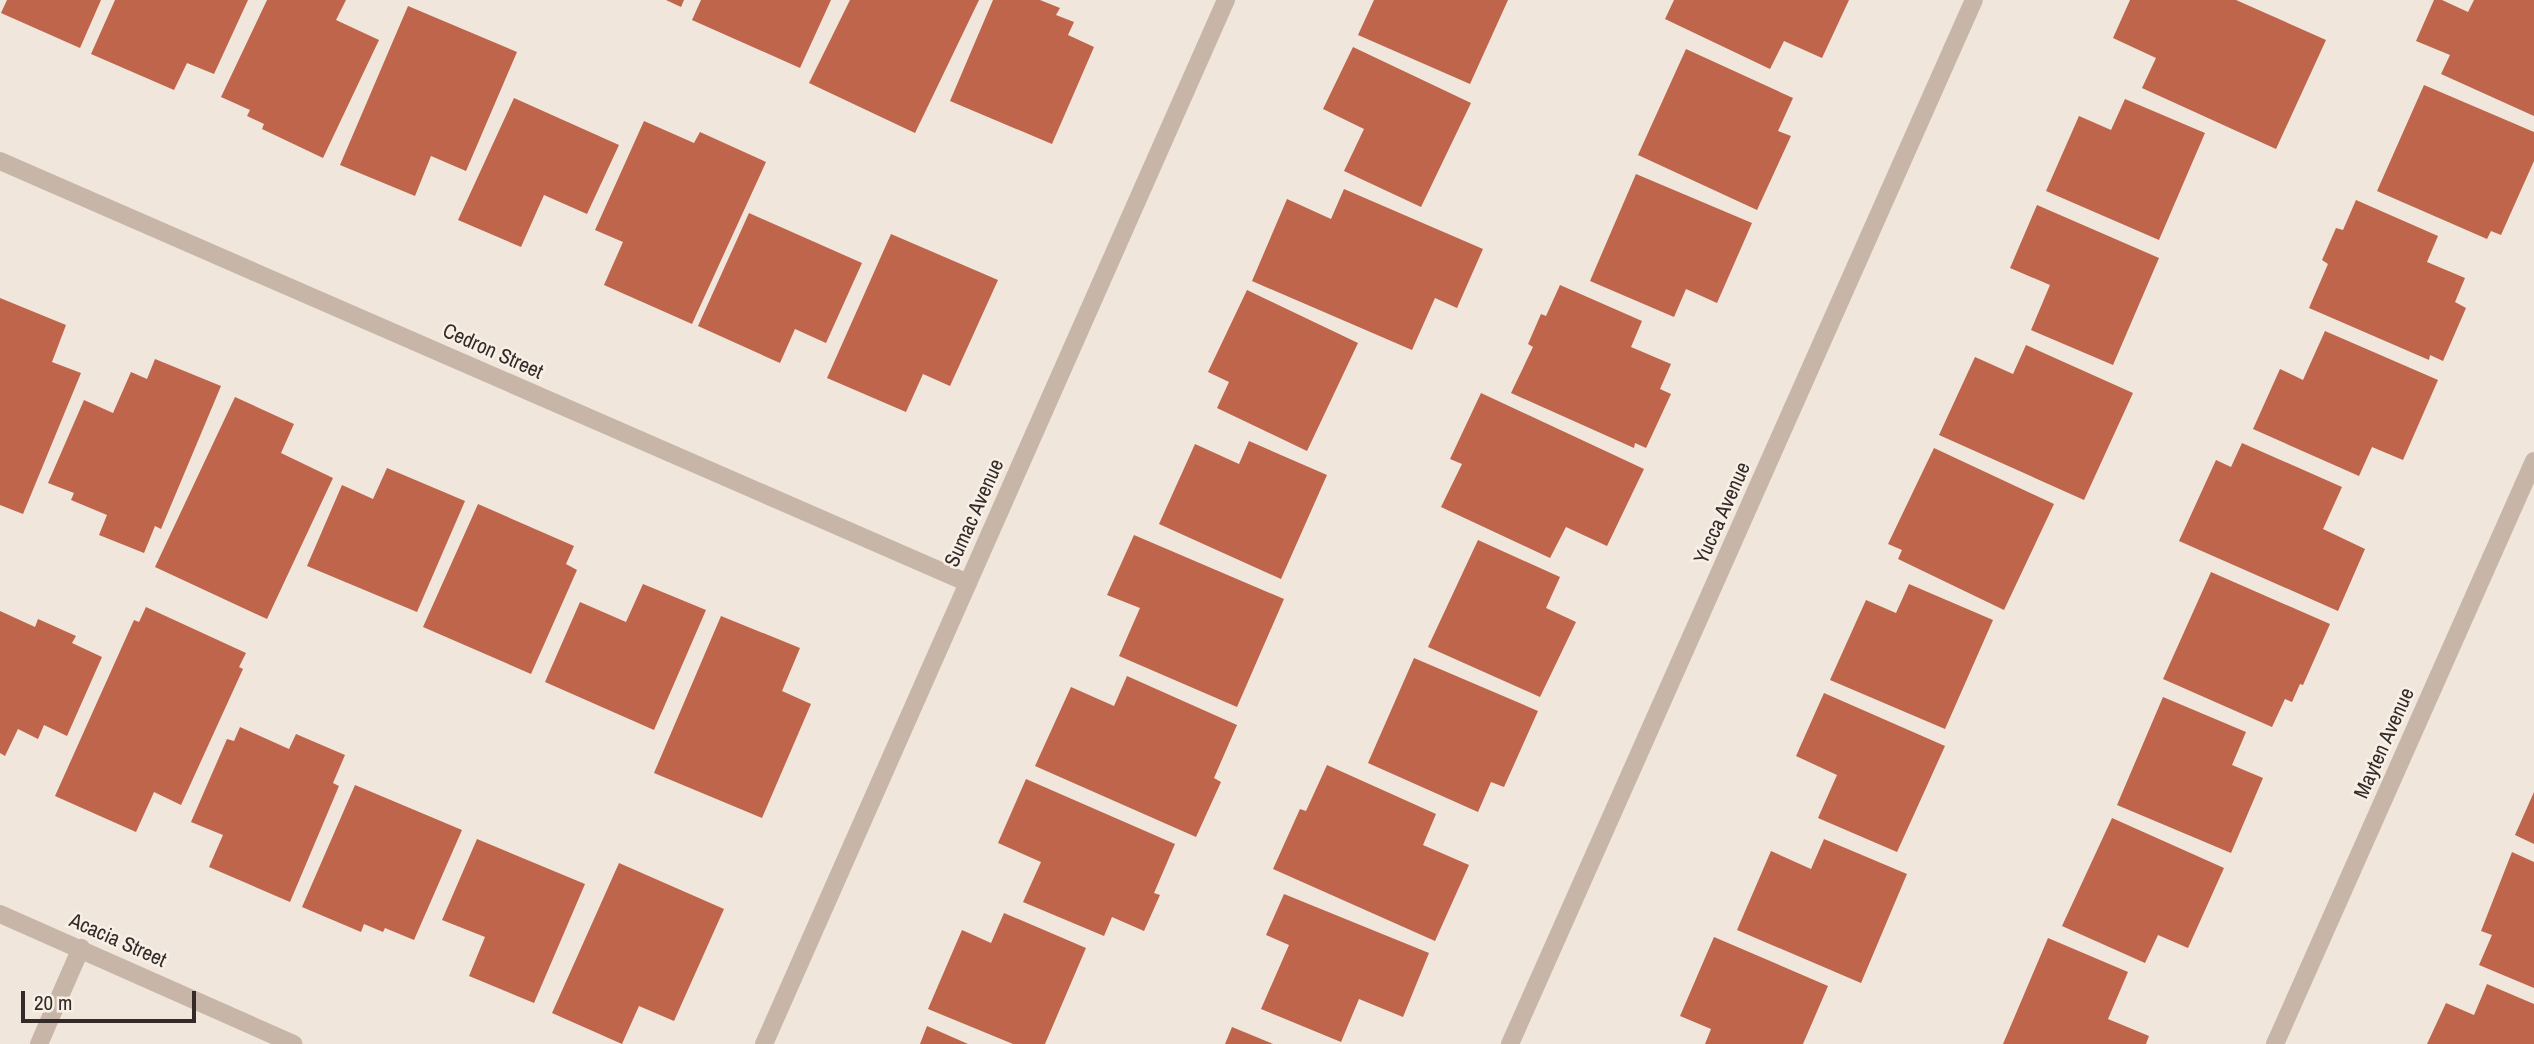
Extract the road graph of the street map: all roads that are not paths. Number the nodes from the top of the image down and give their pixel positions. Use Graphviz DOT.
graph roads {
  1 [pos="1226,0"];
  2 [pos="1975,0"];
  3 [pos="0,161"];
  4 [pos="2534,461"];
  5 [pos="968,583"];
  6 [pos="0,914"];
  7 [pos="81,948"];
  8 [pos="39,1044"];
  9 [pos="293,1044"];
  10 [pos="764,1044"];
  11 [pos="1510,1044"];
  12 [pos="2275,1044"];
  1 -- 5 [label="street, Sumac Avenue"];
  2 -- 11 [label="street, Yucca Avenue"];
  3 -- 5 [label="street, Cedron Street"];
  4 -- 12 [label="street, Mayten Avenue"];
  5 -- 10 [label="street, Sumac Avenue"];
  6 -- 7 [label="street, Acacia Street"];
  7 -- 8 [label="street"];
  7 -- 9 [label="street, Acacia Street"];
}
